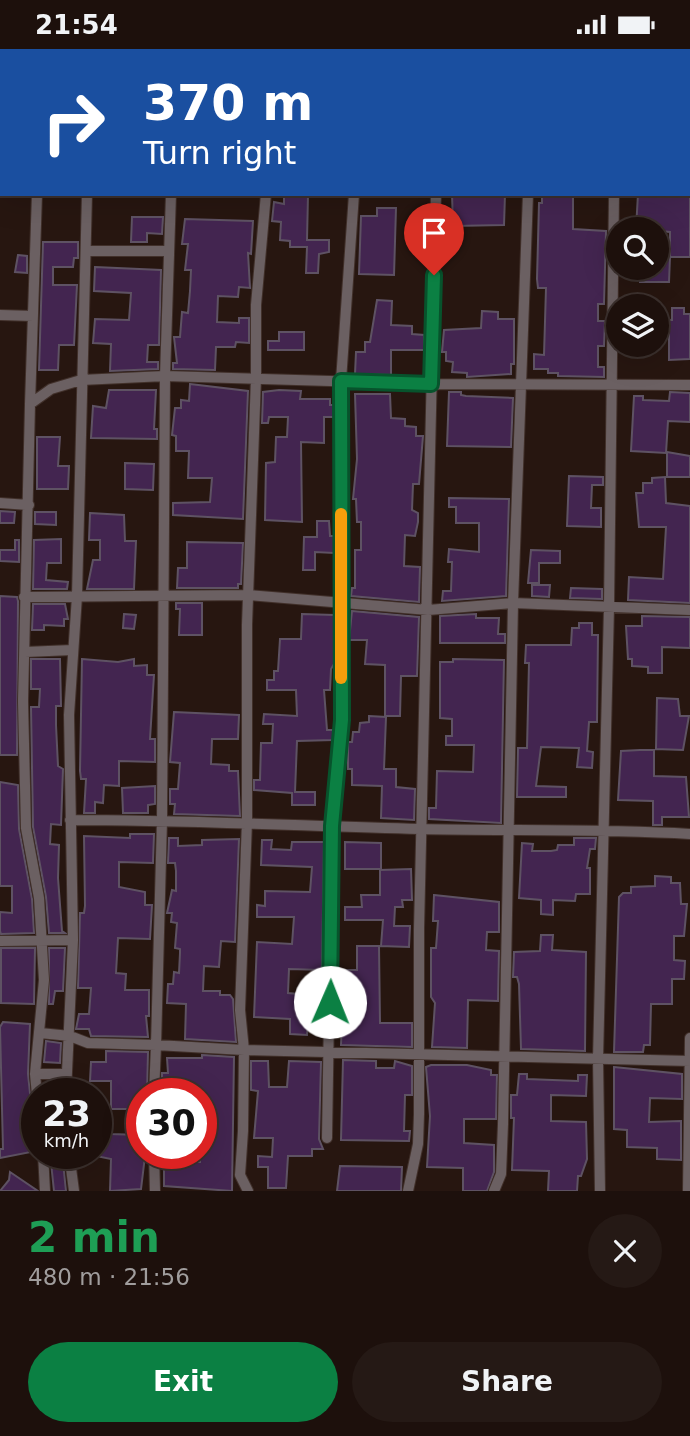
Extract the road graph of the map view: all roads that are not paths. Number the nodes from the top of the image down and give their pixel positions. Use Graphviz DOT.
graph roads {
  1 [pos="37,196"];
  2 [pos="87,196"];
  3 [pos="171,196"];
  4 [pos="266,196"];
  5 [pos="354,196"];
  6 [pos="436,196"];
  7 [pos="528,196"];
  8 [pos="614,196"];
  9 [pos="87,251"];
  10 [pos="169,251"];
  11 [pos="0,315"];
  12 [pos="33,316"];
  13 [pos="165,376"];
  14 [pos="256,378"];
  15 [pos="81,380"];
  16 [pos="341,381"];
  17 [pos="523,383"];
  18 [pos="431,384"];
  19 [pos="612,384"];
  20 [pos="690,386"];
  21 [pos="30,404"];
  22 [pos="0,503"];
  23 [pos="29,505"];
  24 [pos="249,595"];
  25 [pos="77,596"];
  26 [pos="163,596"];
  27 [pos="24,597"];
  28 [pos="342,602"];
  29 [pos="513,603"];
  30 [pos="609,607"];
  31 [pos="428,610"];
  32 [pos="690,610"];
  33 [pos="72,650"];
  34 [pos="25,652"];
  35 [pos="70,820"];
  36 [pos="162,820"];
  37 [pos="247,821"];
  38 [pos="332,826"];
  39 [pos="510,828"];
  40 [pos="423,829"];
  41 [pos="602,829"];
  42 [pos="690,834"];
  43 [pos="73,940"];
  44 [pos="0,941"];
  45 [pos="41,942"];
  46 [pos="40,1033"];
  47 [pos="70,1036"];
  48 [pos="690,1038"];
  49 [pos="156,1045"];
  50 [pos="244,1050"];
  51 [pos="329,1052"];
  52 [pos="419,1053"];
  53 [pos="503,1056"];
  54 [pos="598,1059"];
  55 [pos="690,1061"];
  56 [pos="34,1074"];
  57 [pos="66,1074"];
  58 [pos="35,1078"];
  59 [pos="66,1078"];
  60 [pos="155,1078"];
  61 [pos="327,1138"];
  62 [pos="44,1169"];
  63 [pos="71,1169"];
  64 [pos="154,1169"];
  65 [pos="45,1191"];
  66 [pos="74,1191"];
  67 [pos="155,1191"];
  68 [pos="248,1191"];
  69 [pos="408,1191"];
  70 [pos="494,1191"];
  71 [pos="600,1191"];
  72 [pos="688,1191"];
  1 -- 12 [label="street"];
  2 -- 9 [label="street"];
  3 -- 10 [label="street"];
  4 -- 14 [label="street"];
  5 -- 16 [label="street"];
  6 -- 18 [label="street"];
  7 -- 17 [label="street"];
  8 -- 19 [label="street"];
  9 -- 10 [label="street"];
  9 -- 15 [label="street"];
  10 -- 13 [label="street"];
  11 -- 12 [label="street"];
  12 -- 21 [label="street"];
  13 -- 14 [label="street"];
  13 -- 15 [label="street"];
  13 -- 26 [label="street"];
  14 -- 16 [label="street"];
  14 -- 24 [label="street"];
  15 -- 21 [label="street"];
  15 -- 25 [label="street"];
  16 -- 18 [label="street"];
  16 -- 28 [label="street"];
  17 -- 18 [label="street"];
  17 -- 19 [label="street"];
  17 -- 29 [label="street"];
  18 -- 31 [label="street"];
  19 -- 20 [label="street"];
  19 -- 30 [label="street"];
  21 -- 23 [label="street"];
  22 -- 23 [label="street"];
  23 -- 27 [label="street"];
  24 -- 26 [label="street"];
  24 -- 28 [label="street"];
  24 -- 37 [label="street"];
  25 -- 26 [label="street"];
  25 -- 27 [label="street"];
  25 -- 33 [label="street"];
  26 -- 36 [label="street"];
  27 -- 34 [label="street"];
  28 -- 31 [label="street"];
  28 -- 38 [label="street"];
  29 -- 30 [label="street"];
  29 -- 31 [label="street"];
  29 -- 39 [label="street"];
  30 -- 32 [label="street"];
  30 -- 41 [label="street"];
  31 -- 40 [label="street"];
  33 -- 34 [label="street"];
  33 -- 35 [label="street"];
  34 -- 45 [label="street"];
  35 -- 36 [label="street"];
  35 -- 43 [label="street"];
  36 -- 37 [label="street"];
  36 -- 49 [label="street"];
  37 -- 38 [label="street"];
  37 -- 50 [label="street"];
  38 -- 40 [label="street"];
  38 -- 51 [label="street"];
  39 -- 40 [label="street"];
  39 -- 41 [label="street"];
  39 -- 53 [label="street"];
  40 -- 52 [label="street"];
  41 -- 42 [label="street"];
  41 -- 54 [label="street"];
  43 -- 45 [label="street"];
  43 -- 47 [label="street"];
  44 -- 45 [label="street"];
  45 -- 46 [label="street"];
  46 -- 47 [label="street"];
  46 -- 56 [label="street"];
  47 -- 49 [label="street"];
  47 -- 57 [label="street"];
  48 -- 55 [label="street"];
  49 -- 50 [label="street"];
  49 -- 60 [label="street"];
  50 -- 51 [label="street"];
  50 -- 68 [label="street"];
  51 -- 52 [label="street"];
  51 -- 61 [label="street"];
  52 -- 53 [label="street"];
  52 -- 69 [label="street"];
  53 -- 54 [label="street"];
  53 -- 70 [label="street"];
  54 -- 55 [label="street"];
  54 -- 71 [label="street"];
  55 -- 72 [label="street"];
  56 -- 57 [label="street"];
  56 -- 58 [label="street"];
  57 -- 59 [label="street"];
  62 -- 65 [label="street"];
  63 -- 66 [label="street"];
  64 -- 67 [label="street"];
}
